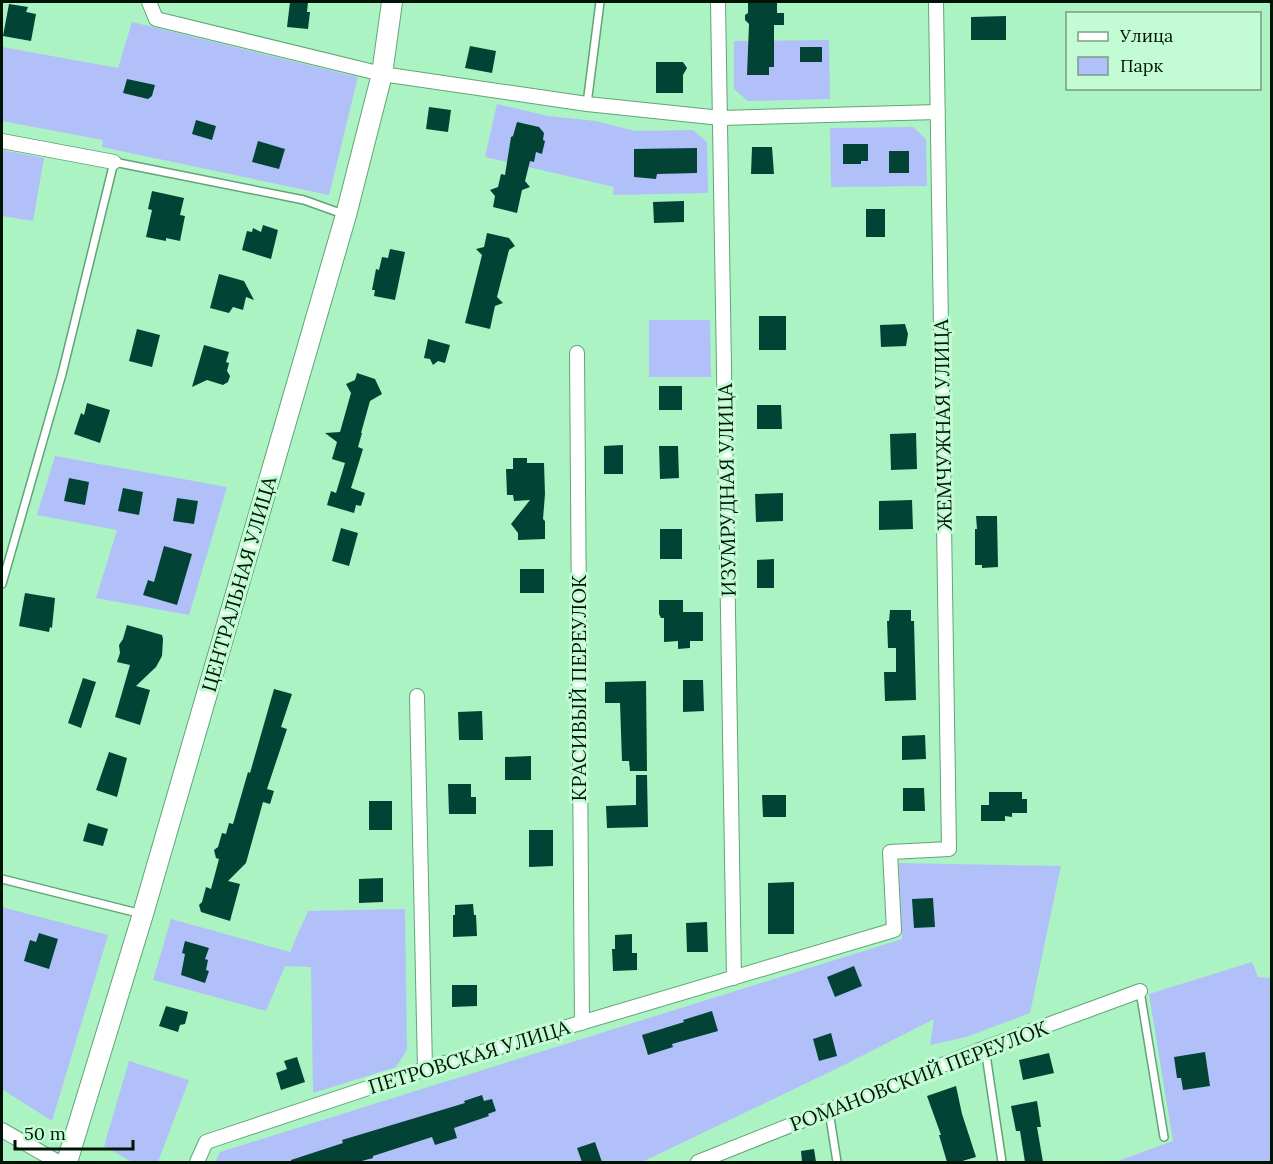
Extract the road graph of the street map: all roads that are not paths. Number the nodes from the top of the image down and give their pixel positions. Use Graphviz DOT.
graph roads {
  1 [pos="149,2"];
  2 [pos="392,2"];
  3 [pos="600,2"];
  4 [pos="718,2"];
  5 [pos="936,2"];
  6 [pos="382,74"];
  7 [pos="587,104"];
  8 [pos="938,112"];
  9 [pos="721,118"];
  10 [pos="2,141"];
  11 [pos="114,162"];
  12 [pos="346,215"];
  13 [pos="577,353"];
  14 [pos="2,584"];
  15 [pos="417,696"];
  16 [pos="949,849"];
  17 [pos="2,879"];
  18 [pos="143,914"];
  19 [pos="734,978"];
  20 [pos="1140,991"];
  21 [pos="582,1023"];
  22 [pos="985,1048"];
  23 [pos="425,1069"];
  24 [pos="828,1111"];
  25 [pos="2,1130"];
  26 [pos="1164,1137"];
  27 [pos="719,1158"];
  28 [pos="58,1162"];
  29 [pos="67,1162"];
  30 [pos="197,1162"];
  31 [pos="698,1162"];
  32 [pos="837,1162"];
  33 [pos="1002,1162"];
  1 -- 6 [label="street"];
  2 -- 6 [label="main road, ЦЕНТРАЛЬНАЯ УЛИЦА"];
  3 -- 7 [label="lane"];
  4 -- 9 [label="street, ИЗУМРУДНАЯ УЛИЦА"];
  5 -- 8 [label="street, ЖЕМЧУЖНАЯ УЛИЦА"];
  6 -- 7 [label="street"];
  6 -- 12 [label="main road, ЦЕНТРАЛЬНАЯ УЛИЦА"];
  7 -- 9 [label="street"];
  8 -- 9 [label="street"];
  8 -- 16 [label="street, ЖЕМЧУЖНАЯ УЛИЦА"];
  9 -- 19 [label="street, ИЗУМРУДНАЯ УЛИЦА"];
  10 -- 11 [label="street"];
  11 -- 12 [label="lane"];
  11 -- 14 [label="lane"];
  12 -- 18 [label="main road, ЦЕНТРАЛЬНАЯ УЛИЦА"];
  13 -- 21 [label="street, КРАСИВЫЙ ПЕРЕУЛОК"];
  15 -- 23 [label="street"];
  16 -- 19 [label="street, ПЕТРОВСКАЯ УЛИЦА"];
  17 -- 18 [label="lane"];
  18 -- 29 [label="main road, ЦЕНТРАЛЬНАЯ УЛИЦА"];
  19 -- 21 [label="street, ПЕТРОВСКАЯ УЛИЦА"];
  20 -- 22 [label="street, РОМАНОВСКИЙ ПЕРЕУЛОК"];
  20 -- 26 [label="lane"];
  21 -- 23 [label="street, ПЕТРОВСКАЯ УЛИЦА"];
  22 -- 24 [label="street, РОМАНОВСКИЙ ПЕРЕУЛОК"];
  22 -- 33 [label="lane"];
  23 -- 30 [label="street, ПЕТРОВСКАЯ УЛИЦА"];
  24 -- 27 [label="street, РОМАНОВСКИЙ ПЕРЕУЛОК"];
  24 -- 32 [label="lane"];
  25 -- 28 [label="street"];
  27 -- 31 [label="street, РОМАНОВСКИЙ ПЕРЕУЛОК"];
}
